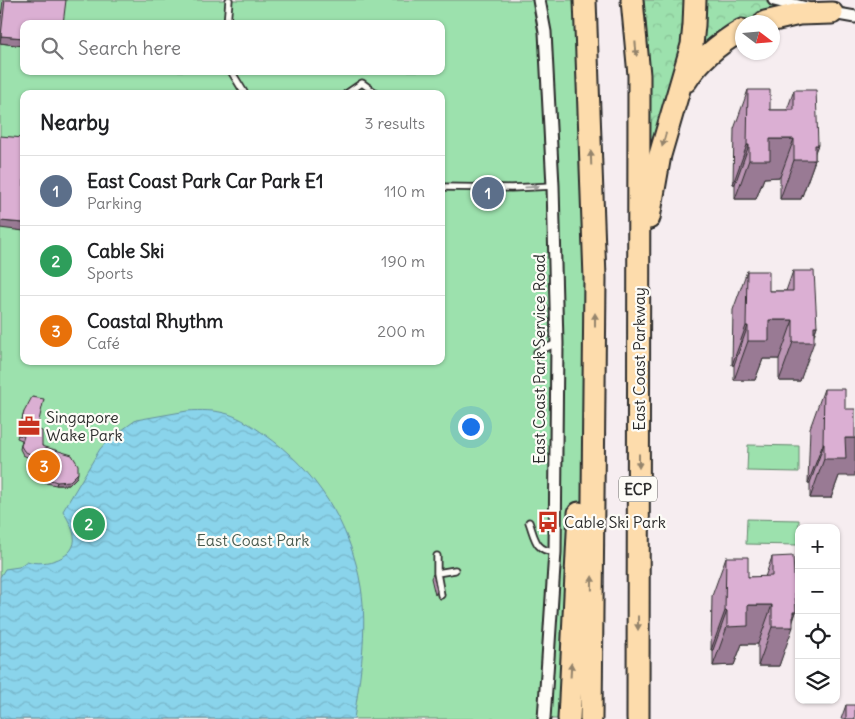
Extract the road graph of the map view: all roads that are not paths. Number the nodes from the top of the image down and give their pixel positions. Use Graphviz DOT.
graph roads {
  1 [pos="229,0"];
  2 [pos="539,0"];
  3 [pos="585,0"];
  4 [pos="632,0"];
  5 [pos="695,0"];
  6 [pos="774,0"];
  7 [pos="832,13"];
  8 [pos="855,17"];
  9 [pos="780,18"];
  10 [pos="227,20"];
  11 [pos="735,34"];
  12 [pos="233,75"];
  13 [pos="243,90"];
  14 [pos="352,90"];
  15 [pos="372,90"];
  16 [pos="678,93"];
  17 [pos="553,186"];
  18 [pos="445,187"];
  19 [pos="639,272"];
  20 [pos="557,343"];
  21 [pos="538,352"];
  22 [pos="595,369"];
  23 [pos="529,522"];
  24 [pos="555,552"];
  25 [pos="437,556"];
  26 [pos="455,570"];
  27 [pos="437,572"];
  28 [pos="441,595"];
  29 [pos="544,719"];
  30 [pos="569,719"];
  31 [pos="591,719"];
  32 [pos="638,719"];
  1 -- 10 [label="lane"];
  2 -- 17 [label="street, East Coast Park Service Road"];
  22 -- 3 [label="highway, one-way"];
  4 -- 19 [label="highway, East Coast Parkway / ECP, one-way"];
  5 -- 16 [label="highway"];
  6 -- 7 [label="street"];
  7 -- 8 [label="street"];
  7 -- 9 [label="highway"];
  11 -- 16 [label="highway"];
  12 -- 13 [label="lane"];
  14 -- 15 [label="lane"];
  16 -- 19 [label="highway, one-way"];
  18 -- 17 [label="lane, one-way"];
  17 -- 20 [label="street, East Coast Park Service Road"];
  19 -- 32 [label="highway, East Coast Parkway / ECP, one-way"];
  20 -- 21 [label="lane"];
  20 -- 24 [label="street, East Coast Park Service Road"];
  30 -- 22 [label="highway, one-way"];
  31 -- 22 [label="highway, one-way"];
  23 -- 24 [label="lane"];
  24 -- 29 [label="street, East Coast Park Service Road"];
  25 -- 27 [label="lane"];
  26 -- 27 [label="lane"];
  27 -- 28 [label="lane"];
}
